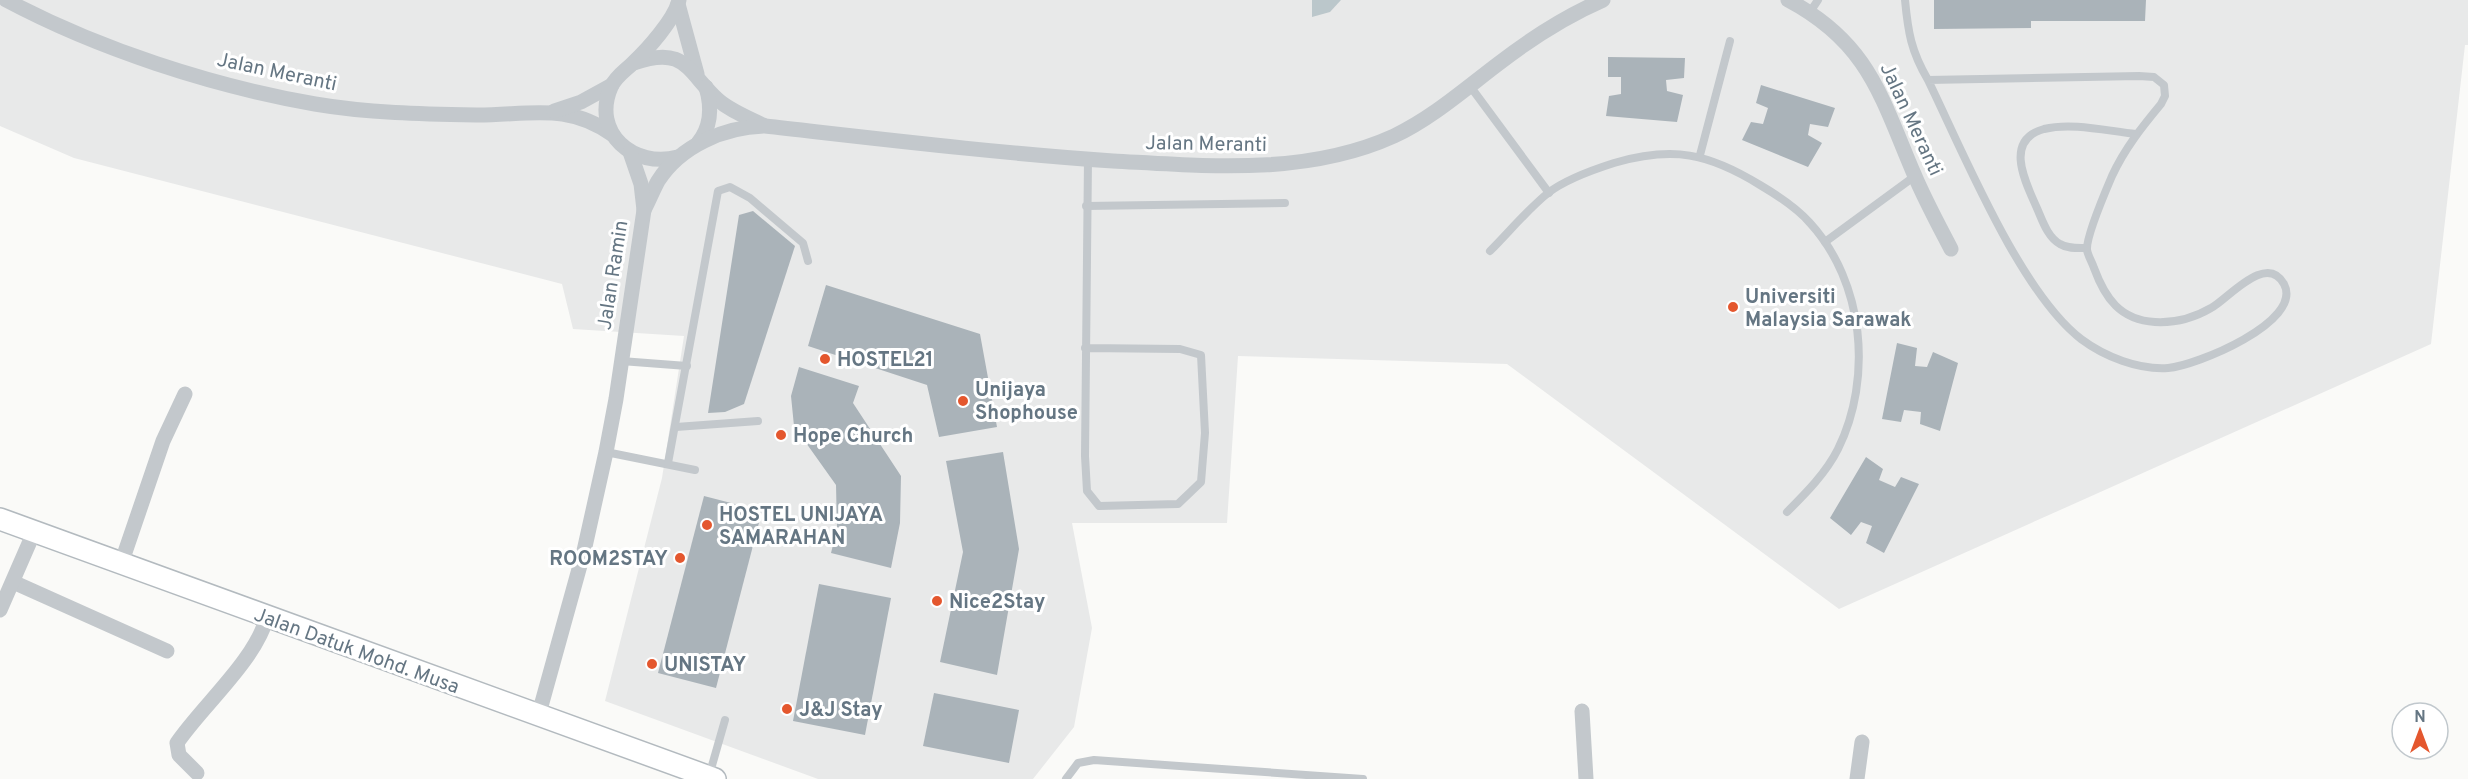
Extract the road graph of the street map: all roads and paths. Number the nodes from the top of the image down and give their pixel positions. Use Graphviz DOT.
graph roads {
  1 [pos="6,0"];
  2 [pos="1603,0"];
  3 [pos="1788,0"];
  4 [pos="1905,0"];
  5 [pos="678,2"];
  6 [pos="1814,6"];
  7 [pos="1730,41"];
  8 [pos="633,63"];
  9 [pos="701,80"];
  10 [pos="1928,80"];
  11 [pos="612,85"];
  12 [pos="1470,86"];
  13 [pos="554,111"];
  14 [pos="765,126"];
  15 [pos="2136,134"];
  16 [pos="613,135"];
  17 [pos="693,148"];
  18 [pos="630,152"];
  19 [pos="1700,155"];
  20 [pos="678,157"];
  21 [pos="1088,159"];
  22 [pos="1915,176"];
  23 [pos="1549,193"];
  24 [pos="1285,203"];
  25 [pos="1086,206"];
  26 [pos="644,210"];
  27 [pos="1825,242"];
  28 [pos="2087,248"];
  29 [pos="1951,249"];
  30 [pos="1490,251"];
  31 [pos="808,261"];
  32 [pos="1085,348"];
  33 [pos="622,354"];
  34 [pos="687,366"];
  35 [pos="185,394"];
  36 [pos="758,421"];
  37 [pos="676,426"];
  38 [pos="606,452"];
  39 [pos="668,464"];
  40 [pos="695,470"];
  41 [pos="1787,512"];
  42 [pos="0,519"];
  43 [pos="34,532"];
  44 [pos="121,564"];
  45 [pos="13,582"];
  46 [pos="0,610"];
  47 [pos="267,617"];
  48 [pos="167,651"];
  49 [pos="1582,711"];
  50 [pos="538,717"];
  51 [pos="725,720"];
  52 [pos="1862,742"];
  53 [pos="197,772"];
  54 [pos="712,778"];
  55 [pos="1066,779"];
  56 [pos="1363,779"];
  57 [pos="1586,779"];
  58 [pos="1857,779"];
  1 -- 13 [label="street, Jalan Meranti"];
  2 -- 12 [label="street, Jalan Meranti"];
  3 -- 6 [label="street, Jalan Meranti"];
  4 -- 10 [label="lane"];
  5 -- 8 [label="street"];
  5 -- 9 [label="street"];
  6 -- 22 [label="street, Jalan Meranti"];
  7 -- 19 [label="lane"];
  8 -- 9 [label="street"];
  8 -- 11 [label="street"];
  9 -- 14 [label="street"];
  9 -- 17 [label="street"];
  10 -- 15 [label="lane"];
  10 -- 28 [label="lane"];
  11 -- 13 [label="street"];
  11 -- 16 [label="street"];
  12 -- 21 [label="street, Jalan Meranti"];
  12 -- 23 [label="lane"];
  13 -- 16 [label="street"];
  14 -- 17 [label="street"];
  14 -- 21 [label="street, Jalan Meranti"];
  15 -- 28 [label="lane"];
  15 -- 28 [label="lane"];
  16 -- 18 [label="street"];
  17 -- 20 [label="street"];
  18 -- 20 [label="street"];
  18 -- 26 [label="street"];
  19 -- 23 [label="lane"];
  19 -- 27 [label="lane"];
  20 -- 26 [label="street"];
  21 -- 25 [label="lane"];
  22 -- 27 [label="lane"];
  22 -- 29 [label="street, Jalan Meranti"];
  23 -- 30 [label="lane"];
  24 -- 25 [label="lane"];
  25 -- 32 [label="lane"];
  26 -- 33 [label="street, Jalan Ramin"];
  27 -- 41 [label="lane"];
  31 -- 34 [label="lane"];
  32 -- 32 [label="lane"];
  33 -- 34 [label="lane"];
  33 -- 38 [label="street, Jalan Ramin"];
  34 -- 37 [label="lane"];
  35 -- 44 [label="street"];
  36 -- 37 [label="lane"];
  37 -- 39 [label="lane"];
  38 -- 39 [label="lane"];
  38 -- 50 [label="street, Jalan Ramin"];
  39 -- 40 [label="lane"];
  42 -- 43 [label="street, Jalan Datuk Mohd. Musa"];
  43 -- 44 [label="street, Jalan Datuk Mohd. Musa"];
  43 -- 45 [label="street"];
  44 -- 47 [label="street, Jalan Datuk Mohd. Musa"];
  45 -- 46 [label="street"];
  45 -- 48 [label="street"];
  47 -- 50 [label="street, Jalan Datuk Mohd. Musa"];
  47 -- 53 [label="street"];
  49 -- 57 [label="street"];
  50 -- 54 [label="street, Jalan Datuk Mohd. Musa"];
  51 -- 54 [label="lane"];
  52 -- 58 [label="street"];
  55 -- 56 [label="lane"];
}
